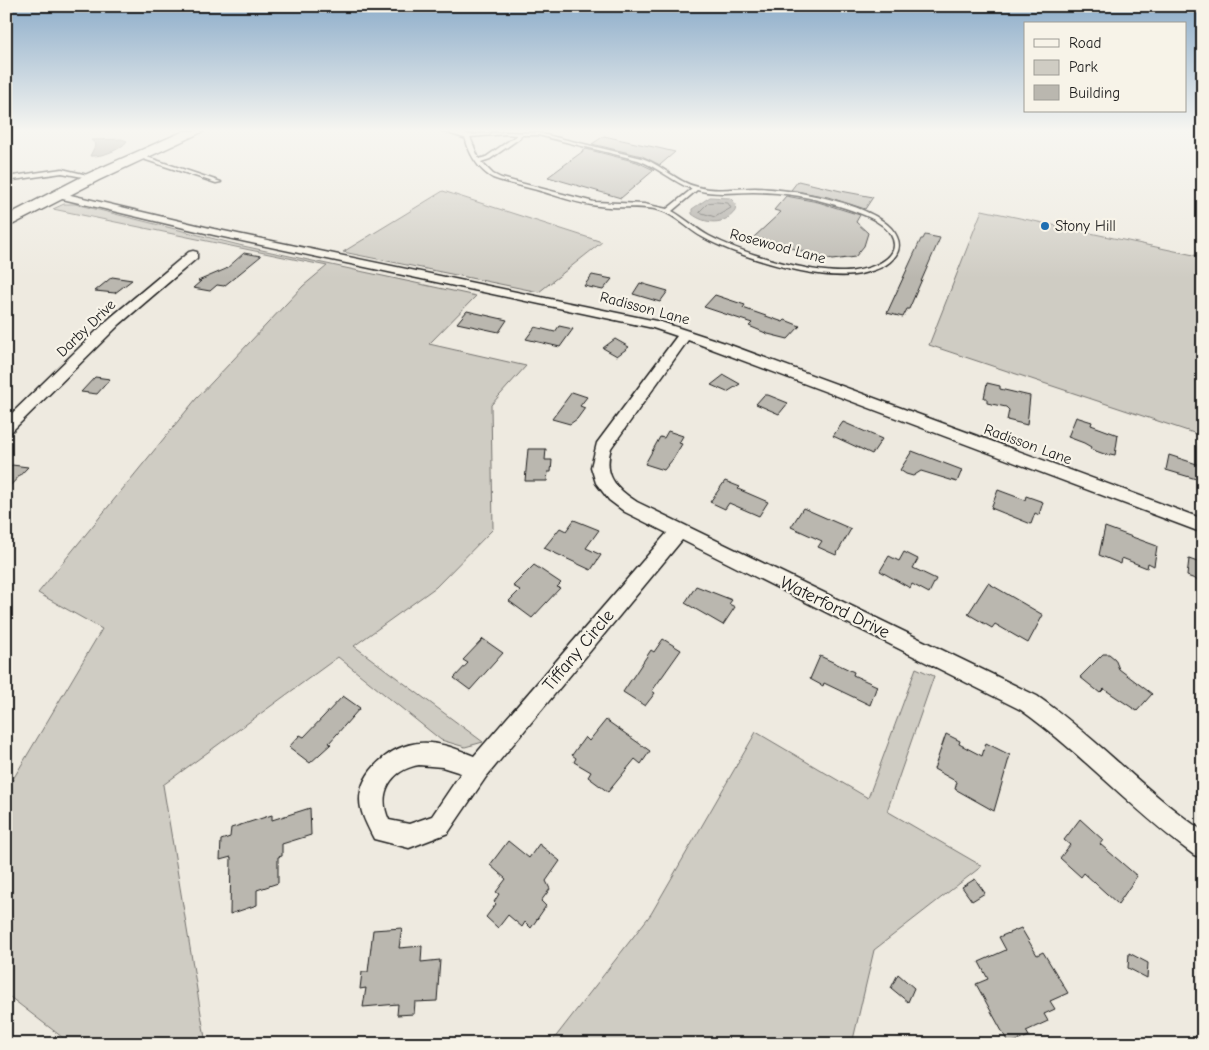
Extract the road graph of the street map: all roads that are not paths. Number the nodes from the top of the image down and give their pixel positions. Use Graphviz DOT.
graph roads {
  1 [pos="88,180"];
  2 [pos="212,180"];
  3 [pos="509,180"];
  4 [pos="679,180"];
  5 [pos="218,182"];
  6 [pos="695,189"];
  7 [pos="58,195"];
  8 [pos="668,211"];
  9 [pos="6,223"];
  10 [pos="193,254"];
  11 [pos="686,334"];
  12 [pos="6,428"];
  13 [pos="1203,526"];
  14 [pos="678,531"];
  15 [pos="478,769"];
  16 [pos="1203,846"];
  1 -- 7 [label="highway"];
  2 -- 5 [label="lane"];
  3 -- 8 [label="lane"];
  4 -- 6 [label="lane, Rosewood Lane"];
  6 -- 8 [label="lane"];
  6 -- 8 [label="lane, Rosewood Lane"];
  7 -- 9 [label="highway"];
  7 -- 11 [label="street, Radisson Lane"];
  10 -- 12 [label="street, Darby Drive"];
  11 -- 13 [label="street, Radisson Lane"];
  11 -- 14 [label="street, Waterford Drive"];
  14 -- 15 [label="street, Tiffany Circle"];
  14 -- 16 [label="street, Waterford Drive"];
  15 -- 15 [label="street, Tiffany Circle"];
}
